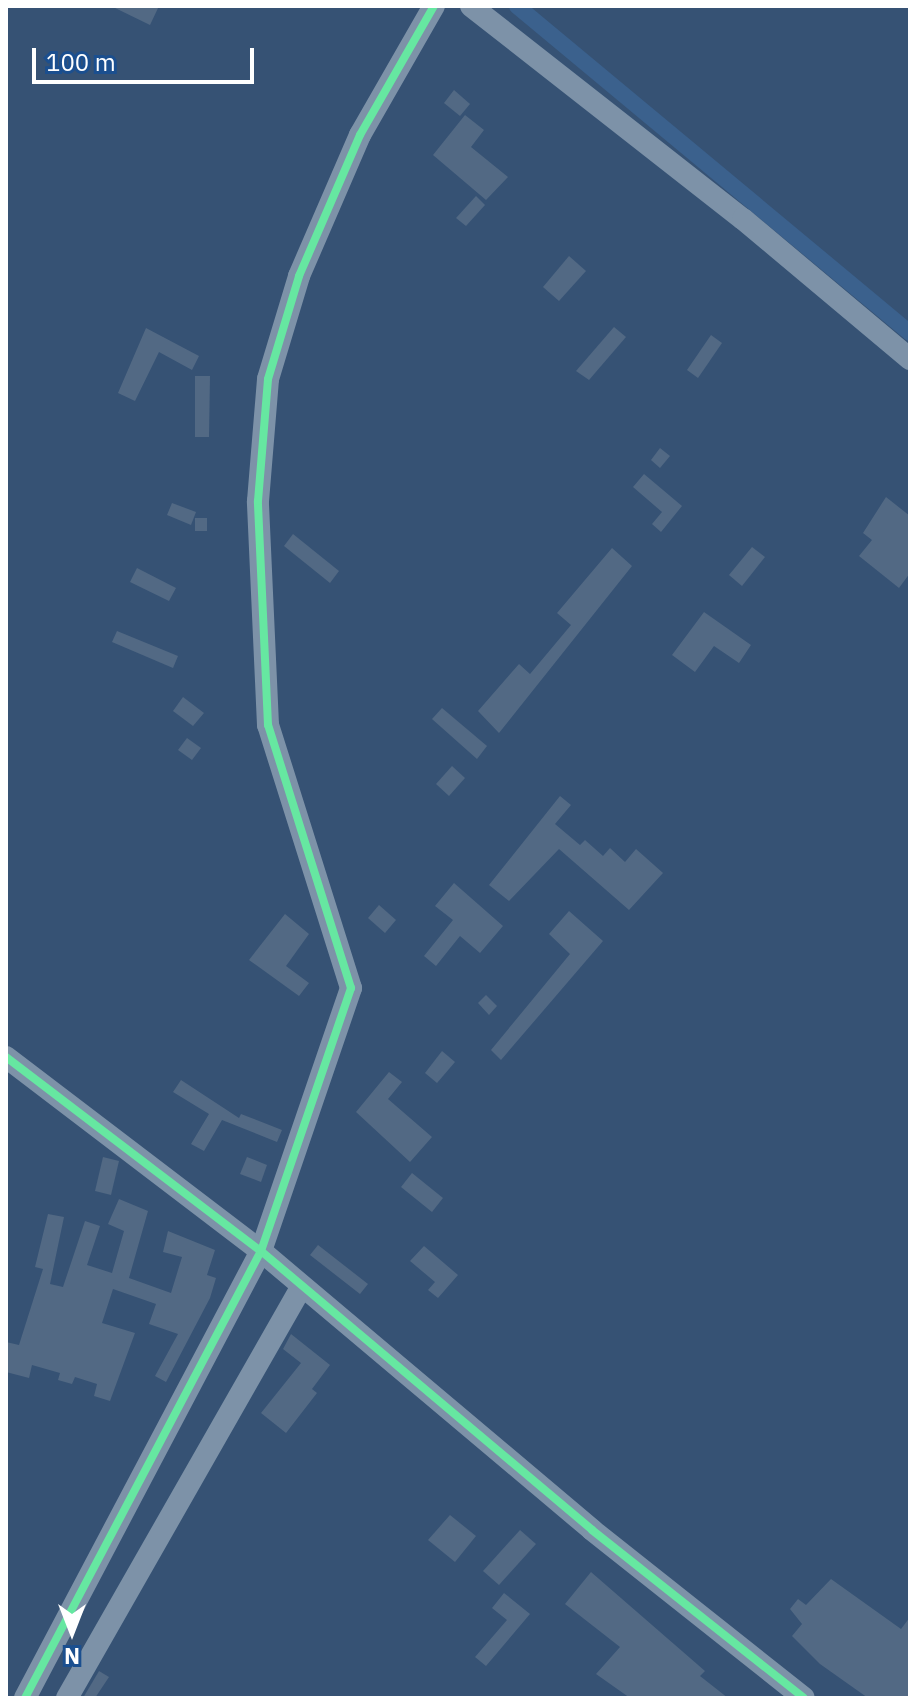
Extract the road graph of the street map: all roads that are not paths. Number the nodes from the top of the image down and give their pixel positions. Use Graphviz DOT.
graph roads {
  1 [pos="434,6"];
  2 [pos="471,6"];
  3 [pos="910,359"];
  4 [pos="6,1057"];
  5 [pos="261,1251"];
  6 [pos="301,1288"];
  7 [pos="25,1698"];
  8 [pos="67,1698"];
  9 [pos="804,1698"];
  1 -- 5 [label="street"];
  2 -- 3 [label="street"];
  4 -- 5 [label="street"];
  5 -- 6 [label="street"];
  5 -- 7 [label="street"];
  6 -- 8 [label="street"];
  6 -- 9 [label="street"];
}
